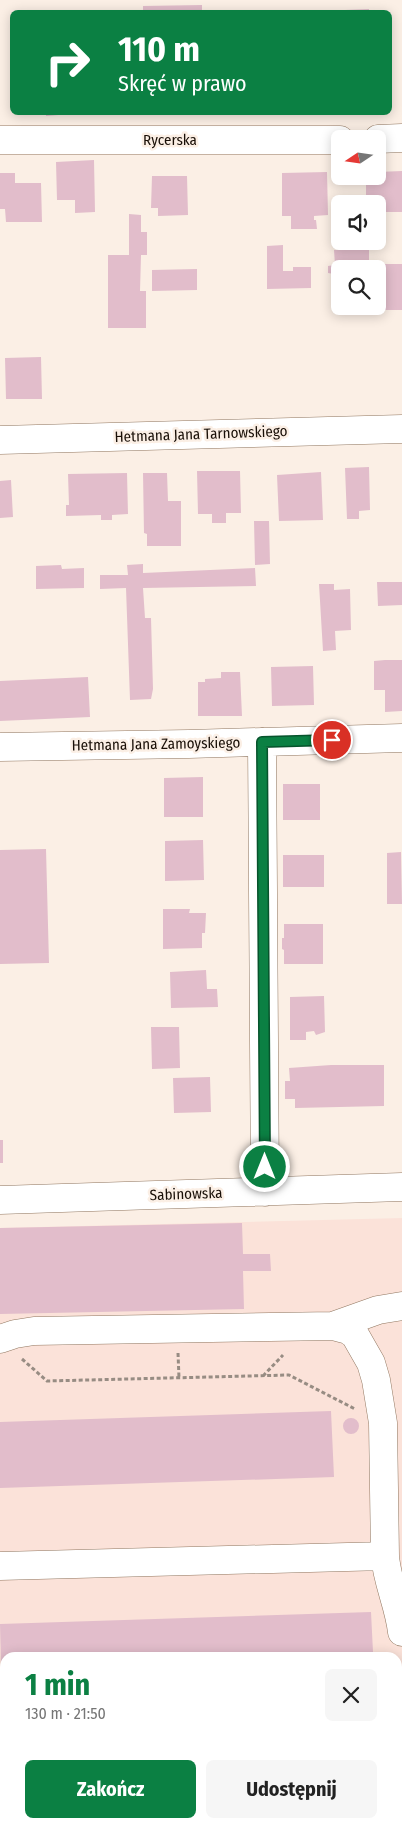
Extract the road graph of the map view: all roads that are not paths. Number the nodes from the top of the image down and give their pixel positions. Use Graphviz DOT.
graph roads {
  1 [pos="402,138"];
  2 [pos="386,139"];
  3 [pos="0,140"];
  4 [pos="331,140"];
  5 [pos="402,429"];
  6 [pos="0,440"];
  7 [pos="402,738"];
  8 [pos="262,742"];
  9 [pos="0,747"];
  10 [pos="402,1187"];
  11 [pos="265,1192"];
  12 [pos="0,1200"];
  13 [pos="402,1306"];
  14 [pos="333,1326"];
  15 [pos="0,1338"];
  16 [pos="384,1556"];
  17 [pos="0,1566"];
  18 [pos="402,1632"];
  1 -- 2 [label="street"];
  3 -- 4 [label="street, Rycerska"];
  5 -- 6 [label="street, Hetmana Jana Tarnowskiego"];
  7 -- 8 [label="street, Hetmana Jana Zamoyskiego"];
  8 -- 9 [label="street, Hetmana Jana Zamoyskiego"];
  8 -- 11 [label="street"];
  10 -- 11 [label="street, Sabinowska"];
  11 -- 12 [label="street, Sabinowska"];
  13 -- 14 [label="street"];
  14 -- 15 [label="street"];
  14 -- 16 [label="street"];
  16 -- 17 [label="street"];
  16 -- 18 [label="street"];
}
